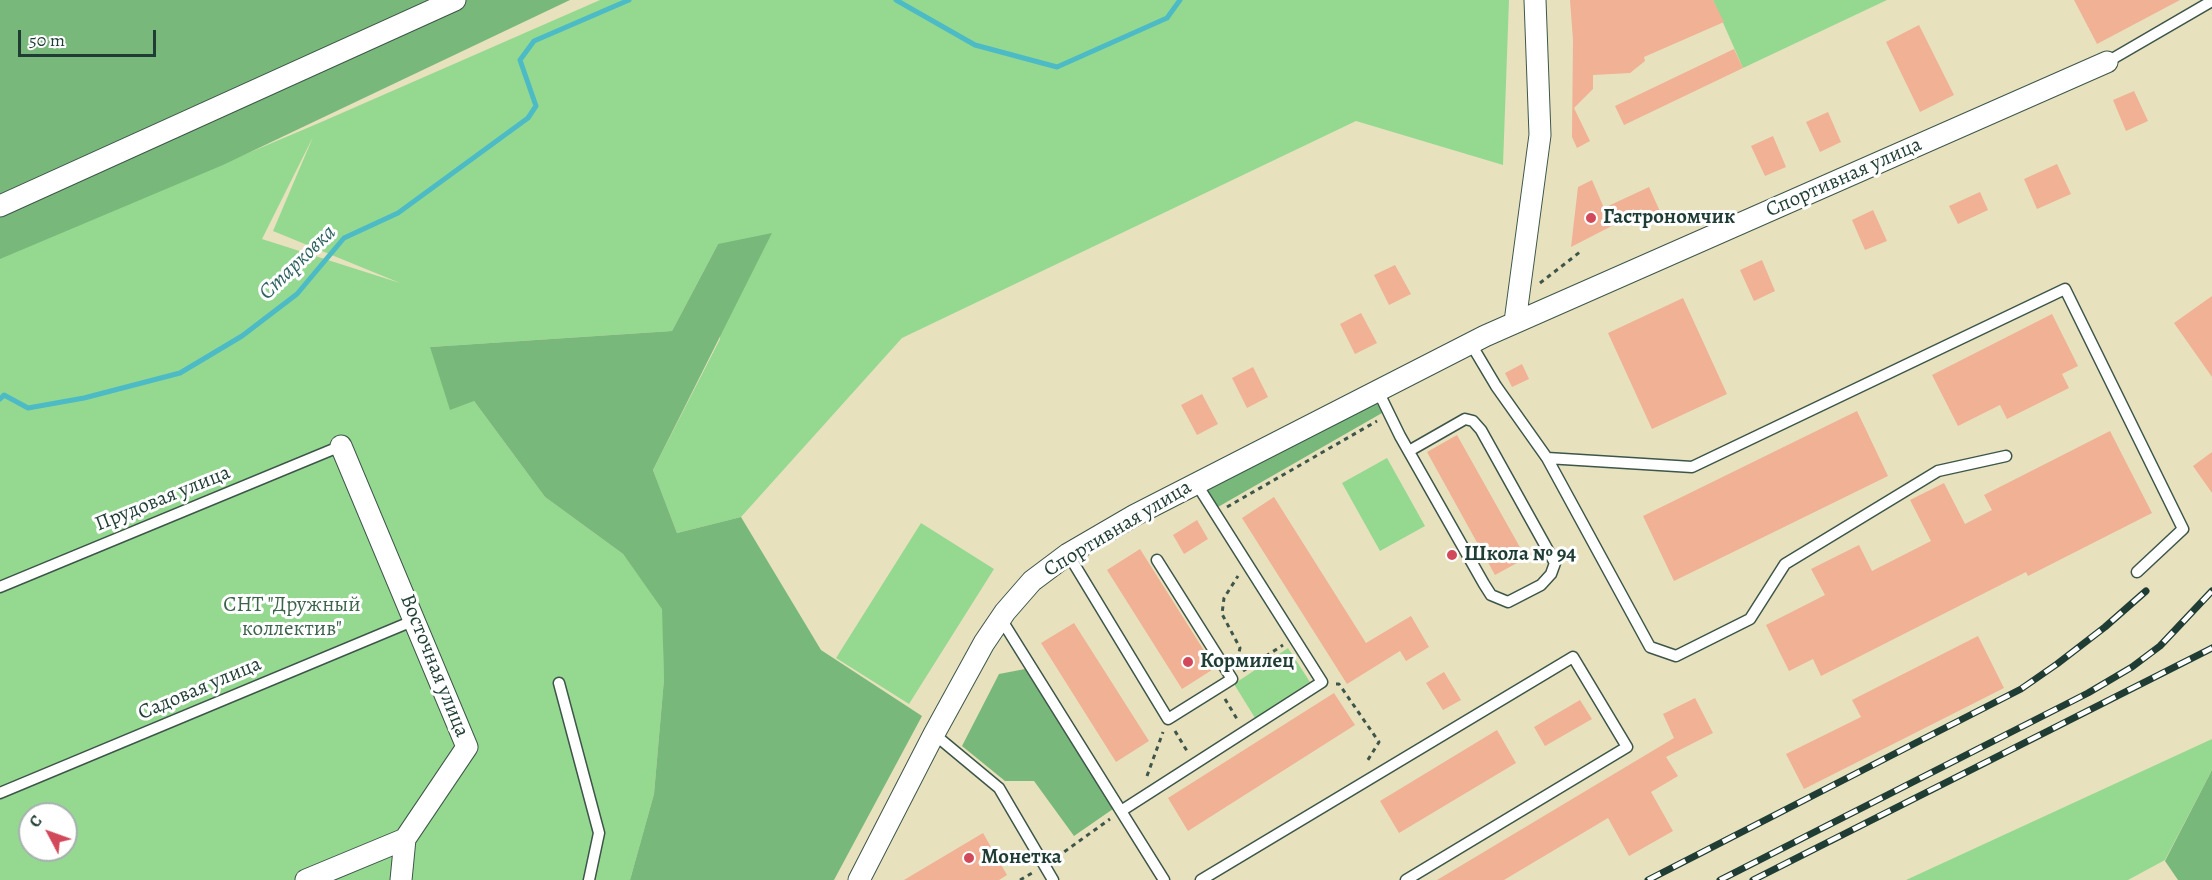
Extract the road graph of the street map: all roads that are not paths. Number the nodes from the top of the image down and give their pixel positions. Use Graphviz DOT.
graph roads {
  1 [pos="455,0"];
  2 [pos="1535,0"];
  3 [pos="2212,1"];
  4 [pos="2107,62"];
  5 [pos="0,206"];
  6 [pos="1515,322"];
  7 [pos="1471,344"];
  8 [pos="1378,391"];
  9 [pos="341,446"];
  10 [pos="1409,451"];
  11 [pos="2006,456"];
  12 [pos="1547,458"];
  13 [pos="1196,483"];
  14 [pos="1068,554"];
  15 [pos="1157,560"];
  16 [pos="2137,573"];
  17 [pos="0,587"];
  18 [pos="1001,619"];
  19 [pos="415,620"];
  20 [pos="559,683"];
  21 [pos="934,734"];
  22 [pos="0,793"];
  23 [pos="1121,811"];
  24 [pos="405,839"];
  25 [pos="306,880"];
  26 [pos="401,880"];
  27 [pos="589,880"];
  28 [pos="859,880"];
  29 [pos="1053,880"];
  30 [pos="1164,880"];
  31 [pos="1201,880"];
  32 [pos="1406,880"];
  1 -- 5 [label="street"];
  2 -- 6 [label="street"];
  3 -- 4 [label="lane"];
  4 -- 6 [label="street, Спортивная улица"];
  6 -- 7 [label="street, Спортивная улица"];
  7 -- 8 [label="street, Спортивная улица"];
  7 -- 12 [label="lane"];
  8 -- 10 [label="lane"];
  8 -- 13 [label="street, Спортивная улица"];
  9 -- 17 [label="lane, Прудовая улица"];
  9 -- 19 [label="street, Восточная улица"];
  10 -- 10 [label="lane"];
  11 -- 12 [label="lane"];
  12 -- 16 [label="lane"];
  13 -- 14 [label="street, Спортивная улица"];
  13 -- 23 [label="lane"];
  14 -- 15 [label="lane"];
  14 -- 18 [label="street, Спортивная улица"];
  18 -- 21 [label="street, Спортивная улица"];
  18 -- 23 [label="lane"];
  19 -- 22 [label="lane, Садовая улица"];
  19 -- 24 [label="street, Восточная улица"];
  20 -- 27 [label="lane"];
  21 -- 28 [label="street, Спортивная улица"];
  21 -- 29 [label="lane"];
  23 -- 30 [label="lane"];
  24 -- 25 [label="street"];
  24 -- 26 [label="street, Восточная улица"];
  31 -- 32 [label="lane"];
}
